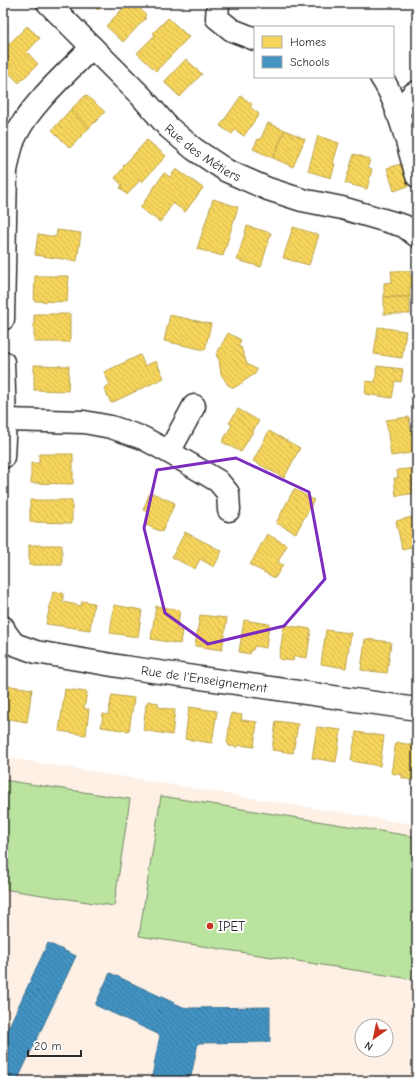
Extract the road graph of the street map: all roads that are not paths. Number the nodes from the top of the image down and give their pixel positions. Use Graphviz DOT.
graph roads {
  1 [pos="48,3"];
  2 [pos="218,3"];
  3 [pos="254,39"];
  4 [pos="92,47"];
  5 [pos="382,78"];
  6 [pos="417,92"];
  7 [pos="398,113"];
  8 [pos="417,176"];
  9 [pos="413,229"];
  10 [pos="3,320"];
  11 [pos="3,362"];
  12 [pos="194,406"];
  13 [pos="5,420"];
  14 [pos="169,452"];
  15 [pos="3,457"];
  16 [pos="229,510"];
  17 [pos="3,627"];
  18 [pos="417,709"];
  1 -- 4 [label="street, Rue des Métiers"];
  2 -- 3 [label="street"];
  4 -- 9 [label="street, Rue des Métiers"];
  4 -- 10 [label="street"];
  5 -- 7 [label="street"];
  6 -- 7 [label="street"];
  7 -- 8 [label="street"];
  11 -- 13 [label="street"];
  12 -- 14 [label="street"];
  13 -- 14 [label="street"];
  13 -- 15 [label="street"];
  14 -- 16 [label="street"];
  17 -- 18 [label="street, Rue de l'Enseignement"];
}
